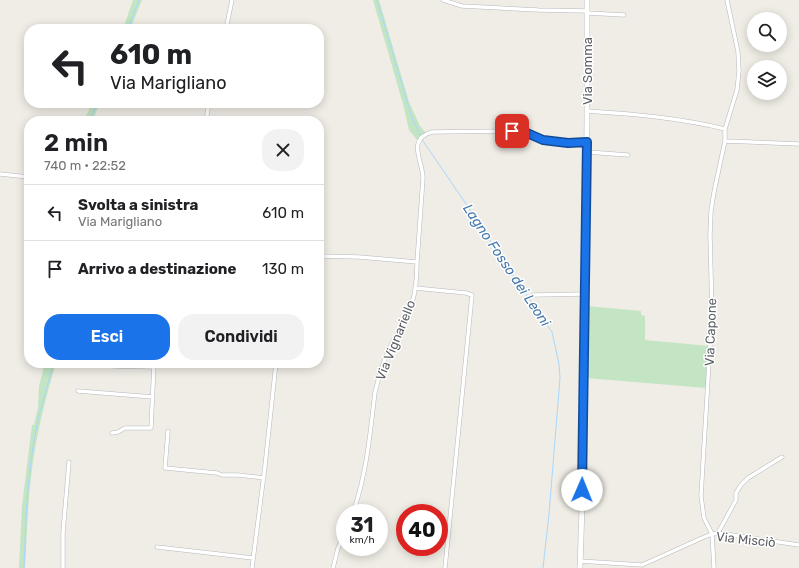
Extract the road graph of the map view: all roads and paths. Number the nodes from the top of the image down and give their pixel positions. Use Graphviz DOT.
graph roads {
  1 [pos="232,0"];
  2 [pos="443,0"];
  3 [pos="587,0"];
  4 [pos="727,0"];
  5 [pos="587,12"];
  6 [pos="624,15"];
  7 [pos="227,24"];
  8 [pos="588,111"];
  9 [pos="725,129"];
  10 [pos="725,141"];
  11 [pos="587,142"];
  12 [pos="799,144"];
  13 [pos="587,152"];
  14 [pos="628,155"];
  15 [pos="0,174"];
  16 [pos="24,176"];
  17 [pos="324,256"];
  18 [pos="417,262"];
  19 [pos="415,288"];
  20 [pos="585,294"];
  21 [pos="534,295"];
  22 [pos="153,368"];
  23 [pos="275,368"];
  24 [pos="78,391"];
  25 [pos="153,397"];
  26 [pos="168,431"];
  27 [pos="112,433"];
  28 [pos="782,457"];
  29 [pos="69,462"];
  30 [pos="264,478"];
  31 [pos="356,504"];
  32 [pos="718,533"];
  33 [pos="712,534"];
  34 [pos="799,545"];
  35 [pos="157,547"];
  36 [pos="336,555"];
  37 [pos="253,558"];
  38 [pos="580,561"];
  39 [pos="63,568"];
  40 [pos="252,568"];
  41 [pos="332,568"];
  42 [pos="445,568"];
  43 [pos="580,568"];
  44 [pos="714,568"];
  1 -- 7 [label="street"];
  2 -- 5 [label="street"];
  3 -- 5 [label="street, Via Somma"];
  4 -- 9 [label="street, Via Capone"];
  5 -- 6 [label="street"];
  5 -- 8 [label="street, Via Somma"];
  8 -- 9 [label="street"];
  8 -- 11 [label="street, Via Somma"];
  9 -- 10 [label="street, Via Capone"];
  10 -- 12 [label="street"];
  10 -- 33 [label="street, Via Capone"];
  11 -- 13 [label="street, Via Somma"];
  11 -- 18 [label="street, Via Vignariello"];
  13 -- 14 [label="street"];
  13 -- 20 [label="street, Via Somma"];
  15 -- 16 [label="street"];
  17 -- 18 [label="street"];
  18 -- 19 [label="street, Via Vignariello"];
  19 -- 31 [label="street, Via Vignariello"];
  19 -- 42 [label="street"];
  20 -- 21 [label="street"];
  20 -- 38 [label="street, Via Somma"];
  22 -- 25 [label="street"];
  23 -- 30 [label="street"];
  24 -- 25 [label="street"];
  25 -- 27 [label="street"];
  26 -- 30 [label="street"];
  28 -- 32 [label="street"];
  29 -- 39 [label="street"];
  30 -- 37 [label="street"];
  32 -- 33 [label="street, Via Misciò"];
  32 -- 34 [label="street, Via Misciò"];
  33 -- 38 [label="street, Via Misciò"];
  33 -- 44 [label="street"];
  35 -- 37 [label="street"];
  36 -- 41 [label="street"];
  37 -- 40 [label="street"];
  38 -- 43 [label="street, Via Somma"];
}
